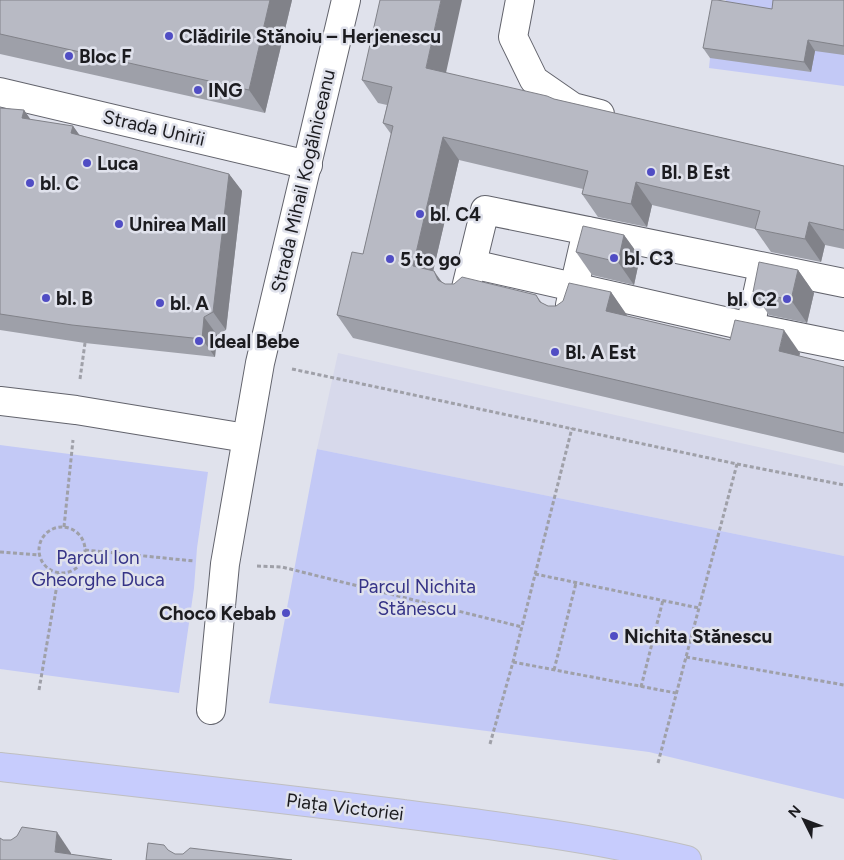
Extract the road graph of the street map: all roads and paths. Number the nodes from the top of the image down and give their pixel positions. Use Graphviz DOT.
graph roads {
  1 [pos="346,0"];
  2 [pos="520,0"];
  3 [pos="0,92"];
  4 [pos="620,119"];
  5 [pos="308,165"];
  6 [pos="587,231"];
  7 [pos="472,264"];
  8 [pos="763,268"];
  9 [pos="844,283"];
  10 [pos="574,288"];
  11 [pos="465,292"];
  12 [pos="567,314"];
  13 [pos="750,327"];
  14 [pos="844,346"];
  15 [pos="260,362"];
  16 [pos="0,401"];
  17 [pos="572,428"];
  18 [pos="246,438"];
  19 [pos="737,464"];
  20 [pos="844,485"];
  21 [pos="85,550"];
  22 [pos="0,552"];
  23 [pos="40,555"];
  24 [pos="225,564"];
  25 [pos="59,573"];
  26 [pos="535,574"];
  27 [pos="576,582"];
  28 [pos="663,600"];
  29 [pos="699,608"];
  30 [pos="522,627"];
  31 [pos="686,657"];
  32 [pos="513,662"];
  33 [pos="554,670"];
  34 [pos="844,685"];
  35 [pos="641,687"];
  36 [pos="39,690"];
  37 [pos="676,694"];
  38 [pos="211,710"];
  39 [pos="490,744"];
  40 [pos="658,763"];
  41 [pos="0,767"];
  42 [pos="687,860"];
  1 -- 5 [label="street, Strada Mihail Kogălniceanu"];
  2 -- 4 [label="street"];
  3 -- 5 [label="street, Strada Unirii"];
  5 -- 15 [label="street, Strada Mihail Kogălniceanu"];
  6 -- 7 [label="street"];
  6 -- 8 [label="street"];
  6 -- 10 [label="street"];
  7 -- 10 [label="street"];
  7 -- 11 [label="street"];
  8 -- 9 [label="street"];
  8 -- 13 [label="street"];
  10 -- 12 [label="street"];
  10 -- 13 [label="street"];
  13 -- 14 [label="street"];
  15 -- 17 [label="path"];
  15 -- 18 [label="street, Strada Mihail Kogălniceanu"];
  16 -- 18 [label="street"];
  17 -- 19 [label="path"];
  17 -- 26 [label="path"];
  18 -- 24 [label="street, Strada Mihail Kogălniceanu"];
  19 -- 20 [label="path"];
  19 -- 29 [label="path"];
  21 -- 23 [label="path"];
  21 -- 24 [label="path"];
  21 -- 25 [label="path"];
  22 -- 23 [label="path"];
  23 -- 25 [label="path"];
  24 -- 30 [label="path"];
  24 -- 38 [label="street, Strada Mihail Kogălniceanu"];
  25 -- 36 [label="path"];
  26 -- 27 [label="path"];
  26 -- 30 [label="path"];
  27 -- 28 [label="path"];
  27 -- 33 [label="path"];
  28 -- 29 [label="path"];
  28 -- 35 [label="path"];
  29 -- 31 [label="path"];
  30 -- 32 [label="path"];
  31 -- 34 [label="path"];
  31 -- 37 [label="path"];
  32 -- 33 [label="path"];
  32 -- 39 [label="path"];
  33 -- 35 [label="path"];
  35 -- 37 [label="path"];
  37 -- 40 [label="path"];
  41 -- 42 [label="main road, Piața Victoriei"];
}
